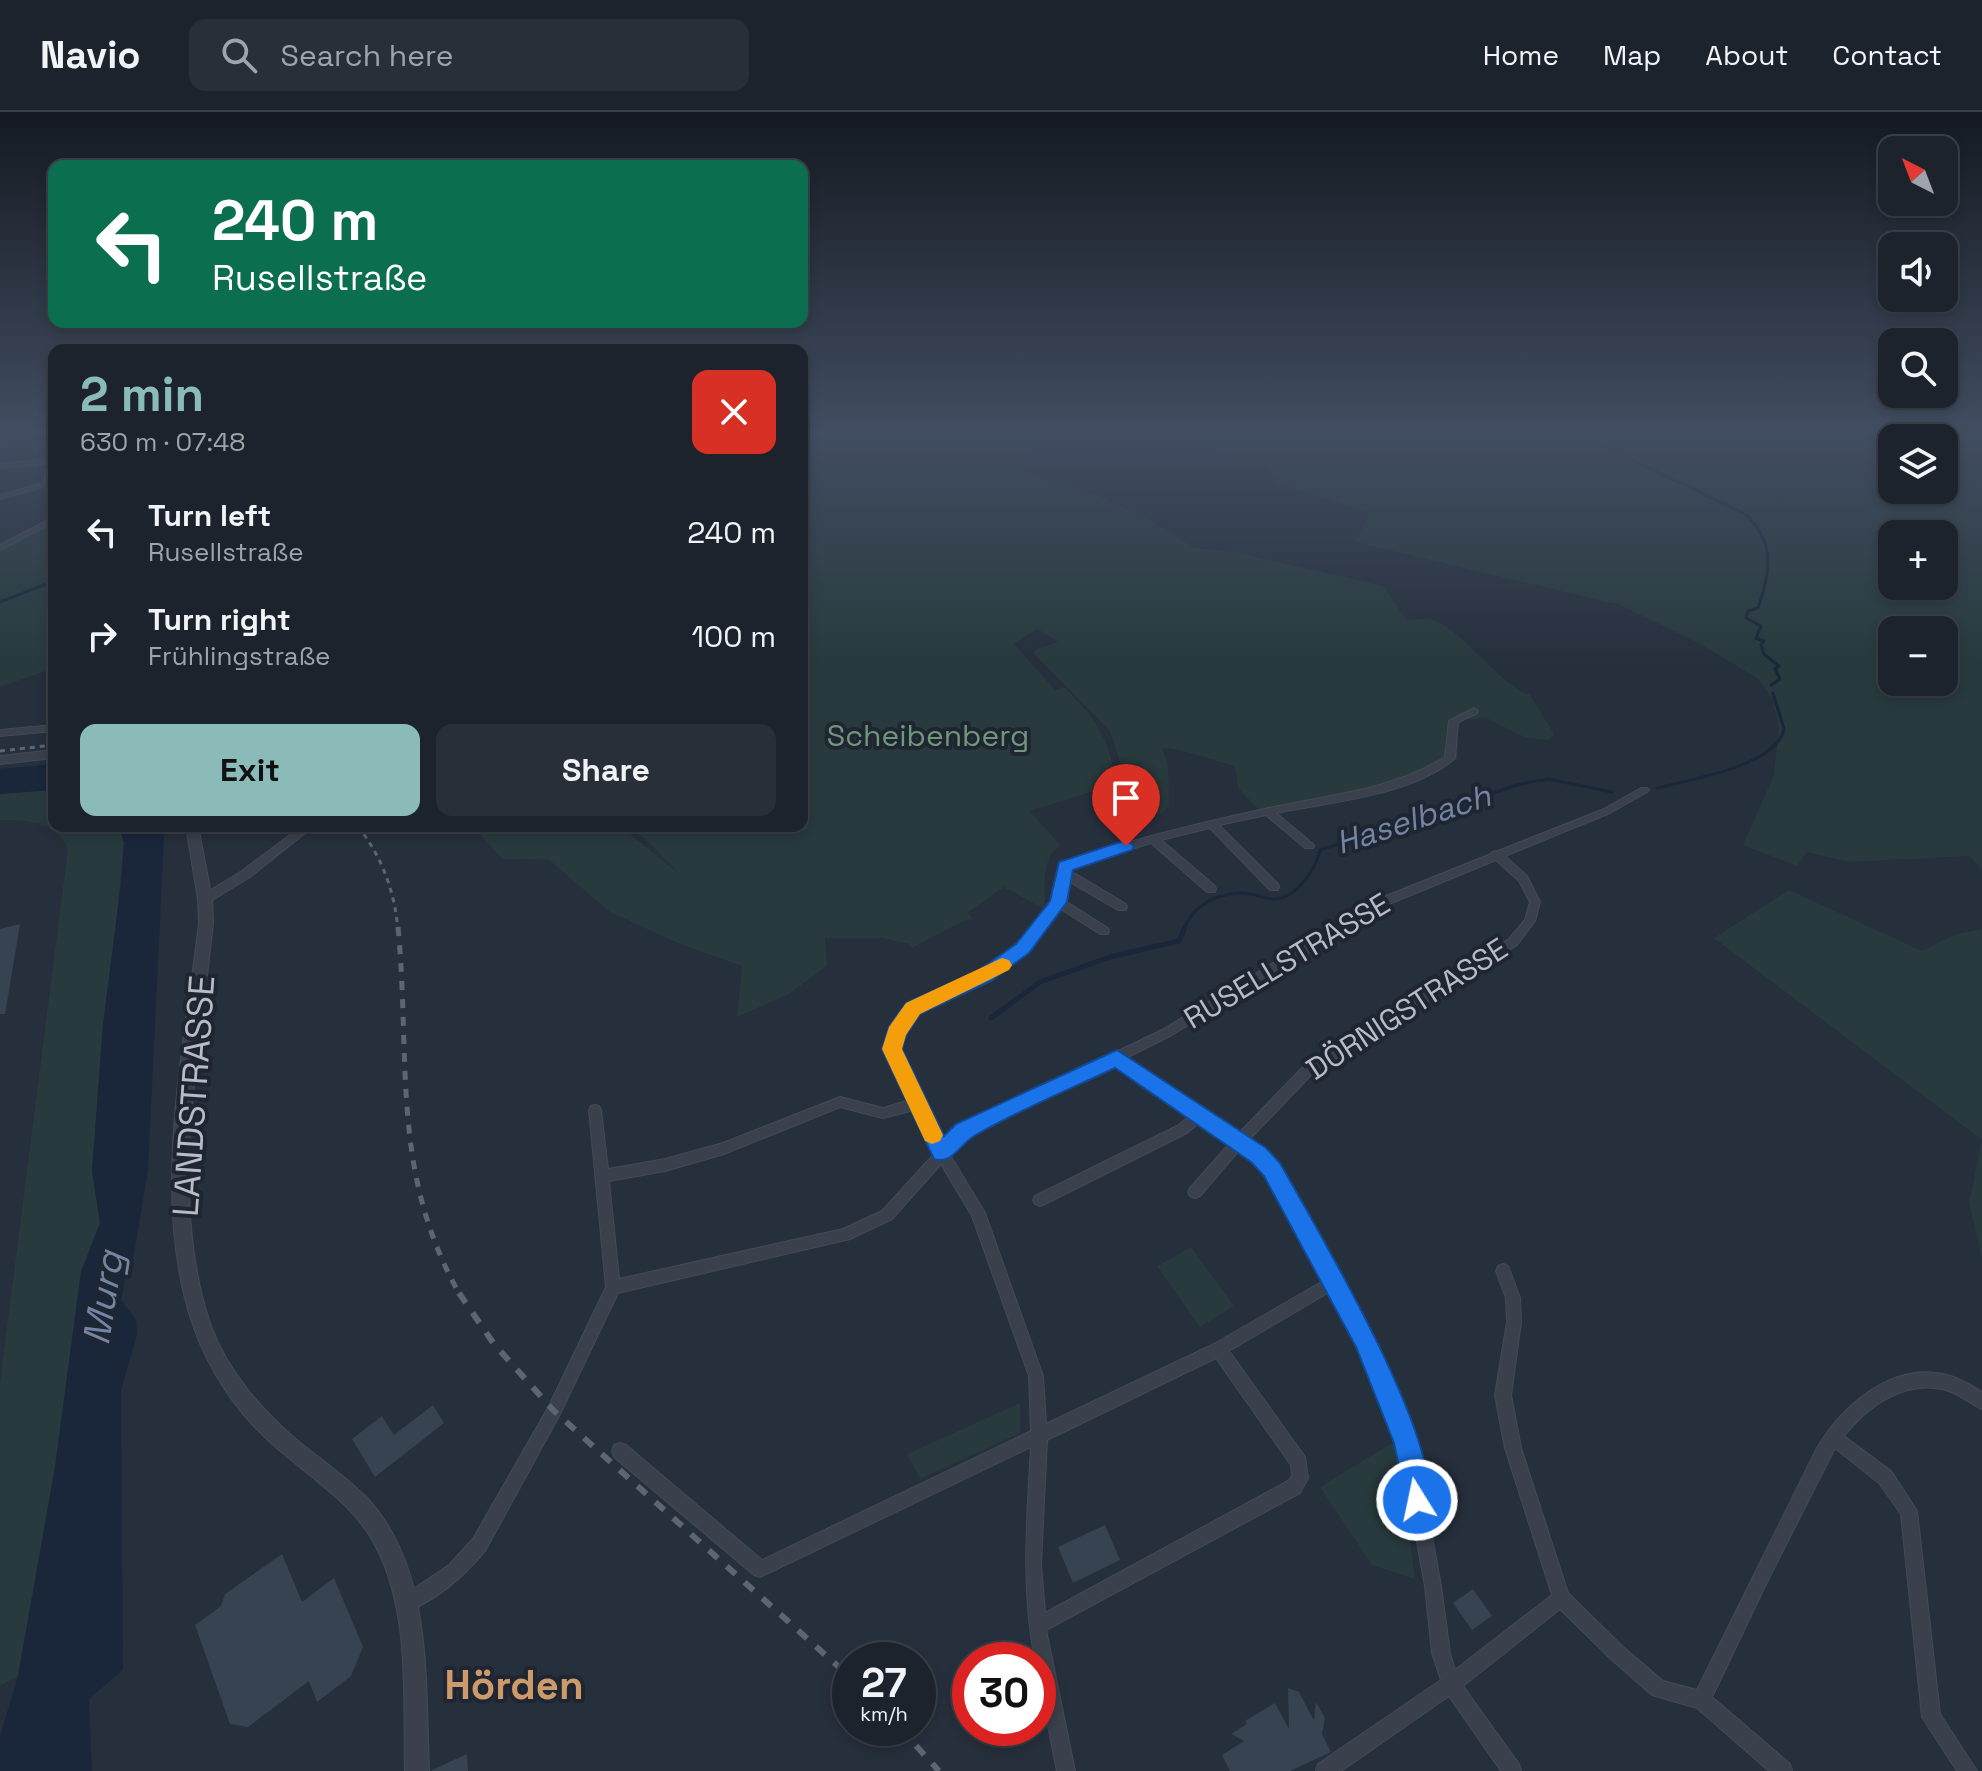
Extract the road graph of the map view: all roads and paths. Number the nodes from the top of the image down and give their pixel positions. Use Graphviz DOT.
graph roads {
  1 [pos="48,522"];
  2 [pos="0,548"];
  3 [pos="1474,711"];
  4 [pos="48,729"];
  5 [pos="0,733"];
  6 [pos="48,755"];
  7 [pos="0,760"];
  8 [pos="1644,790"];
  9 [pos="1268,811"];
  10 [pos="1213,825"];
  11 [pos="193,832"];
  12 [pos="301,832"];
  13 [pos="1154,840"];
  14 [pos="1309,846"];
  15 [pos="1496,854"];
  16 [pos="1064,877"];
  17 [pos="1274,887"];
  18 [pos="1211,889"];
  19 [pos="205,899"];
  20 [pos="1058,902"];
  21 [pos="1122,907"];
  22 [pos="1104,931"];
  23 [pos="1117,1058"];
  24 [pos="916,1104"];
  25 [pos="595,1110"];
  26 [pos="1200,1114"];
  27 [pos="1239,1141"];
  28 [pos="941,1152"];
  29 [pos="603,1176"];
  30 [pos="1195,1192"];
  31 [pos="1040,1200"];
  32 [pos="1503,1271"];
  33 [pos="1334,1282"];
  34 [pos="613,1287"];
  35 [pos="1219,1349"];
  36 [pos="1982,1401"];
  37 [pos="1039,1436"];
  38 [pos="1833,1437"];
  39 [pos="620,1451"];
  40 [pos="1561,1598"];
  41 [pos="405,1605"];
  42 [pos="1037,1626"];
  43 [pos="1451,1684"];
  44 [pos="1702,1700"];
  45 [pos="417,1771"];
  46 [pos="1066,1771"];
  47 [pos="1325,1771"];
  48 [pos="1512,1771"];
  49 [pos="1783,1771"];
  50 [pos="1968,1771"];
  1 -- 2 [label="street"];
  3 -- 9 [label="street"];
  4 -- 5 [label="street"];
  6 -- 7 [label="street"];
  8 -- 15 [label="street, RUSELLSTRASSE"];
  9 -- 10 [label="street"];
  9 -- 14 [label="street"];
  10 -- 13 [label="street"];
  10 -- 17 [label="street"];
  11 -- 19 [label="street, LANDSTRASSE"];
  12 -- 19 [label="street"];
  13 -- 16 [label="street"];
  13 -- 18 [label="street"];
  15 -- 23 [label="street, RUSELLSTRASSE"];
  15 -- 27 [label="street, DÖRNIGSTRASSE"];
  16 -- 20 [label="street"];
  16 -- 21 [label="street"];
  19 -- 41 [label="street, LANDSTRASSE"];
  20 -- 22 [label="street"];
  20 -- 24 [label="street"];
  23 -- 26 [label="street"];
  23 -- 28 [label="street, RUSELLSTRASSE"];
  24 -- 28 [label="street"];
  24 -- 29 [label="street"];
  25 -- 29 [label="street"];
  26 -- 27 [label="street"];
  26 -- 31 [label="street"];
  27 -- 30 [label="street, DÖRNIGSTRASSE"];
  27 -- 33 [label="street"];
  28 -- 34 [label="street, RUSELLSTRASSE"];
  28 -- 37 [label="street"];
  29 -- 34 [label="street"];
  32 -- 40 [label="street"];
  33 -- 35 [label="street"];
  33 -- 43 [label="street"];
  34 -- 41 [label="street"];
  35 -- 37 [label="street"];
  35 -- 42 [label="street"];
  36 -- 38 [label="street"];
  37 -- 39 [label="street"];
  37 -- 42 [label="street"];
  38 -- 44 [label="street"];
  38 -- 50 [label="street"];
  40 -- 43 [label="street"];
  40 -- 44 [label="street"];
  41 -- 45 [label="street, LANDSTRASSE"];
  42 -- 46 [label="street"];
  43 -- 47 [label="street"];
  43 -- 48 [label="street"];
  44 -- 49 [label="street"];
}
